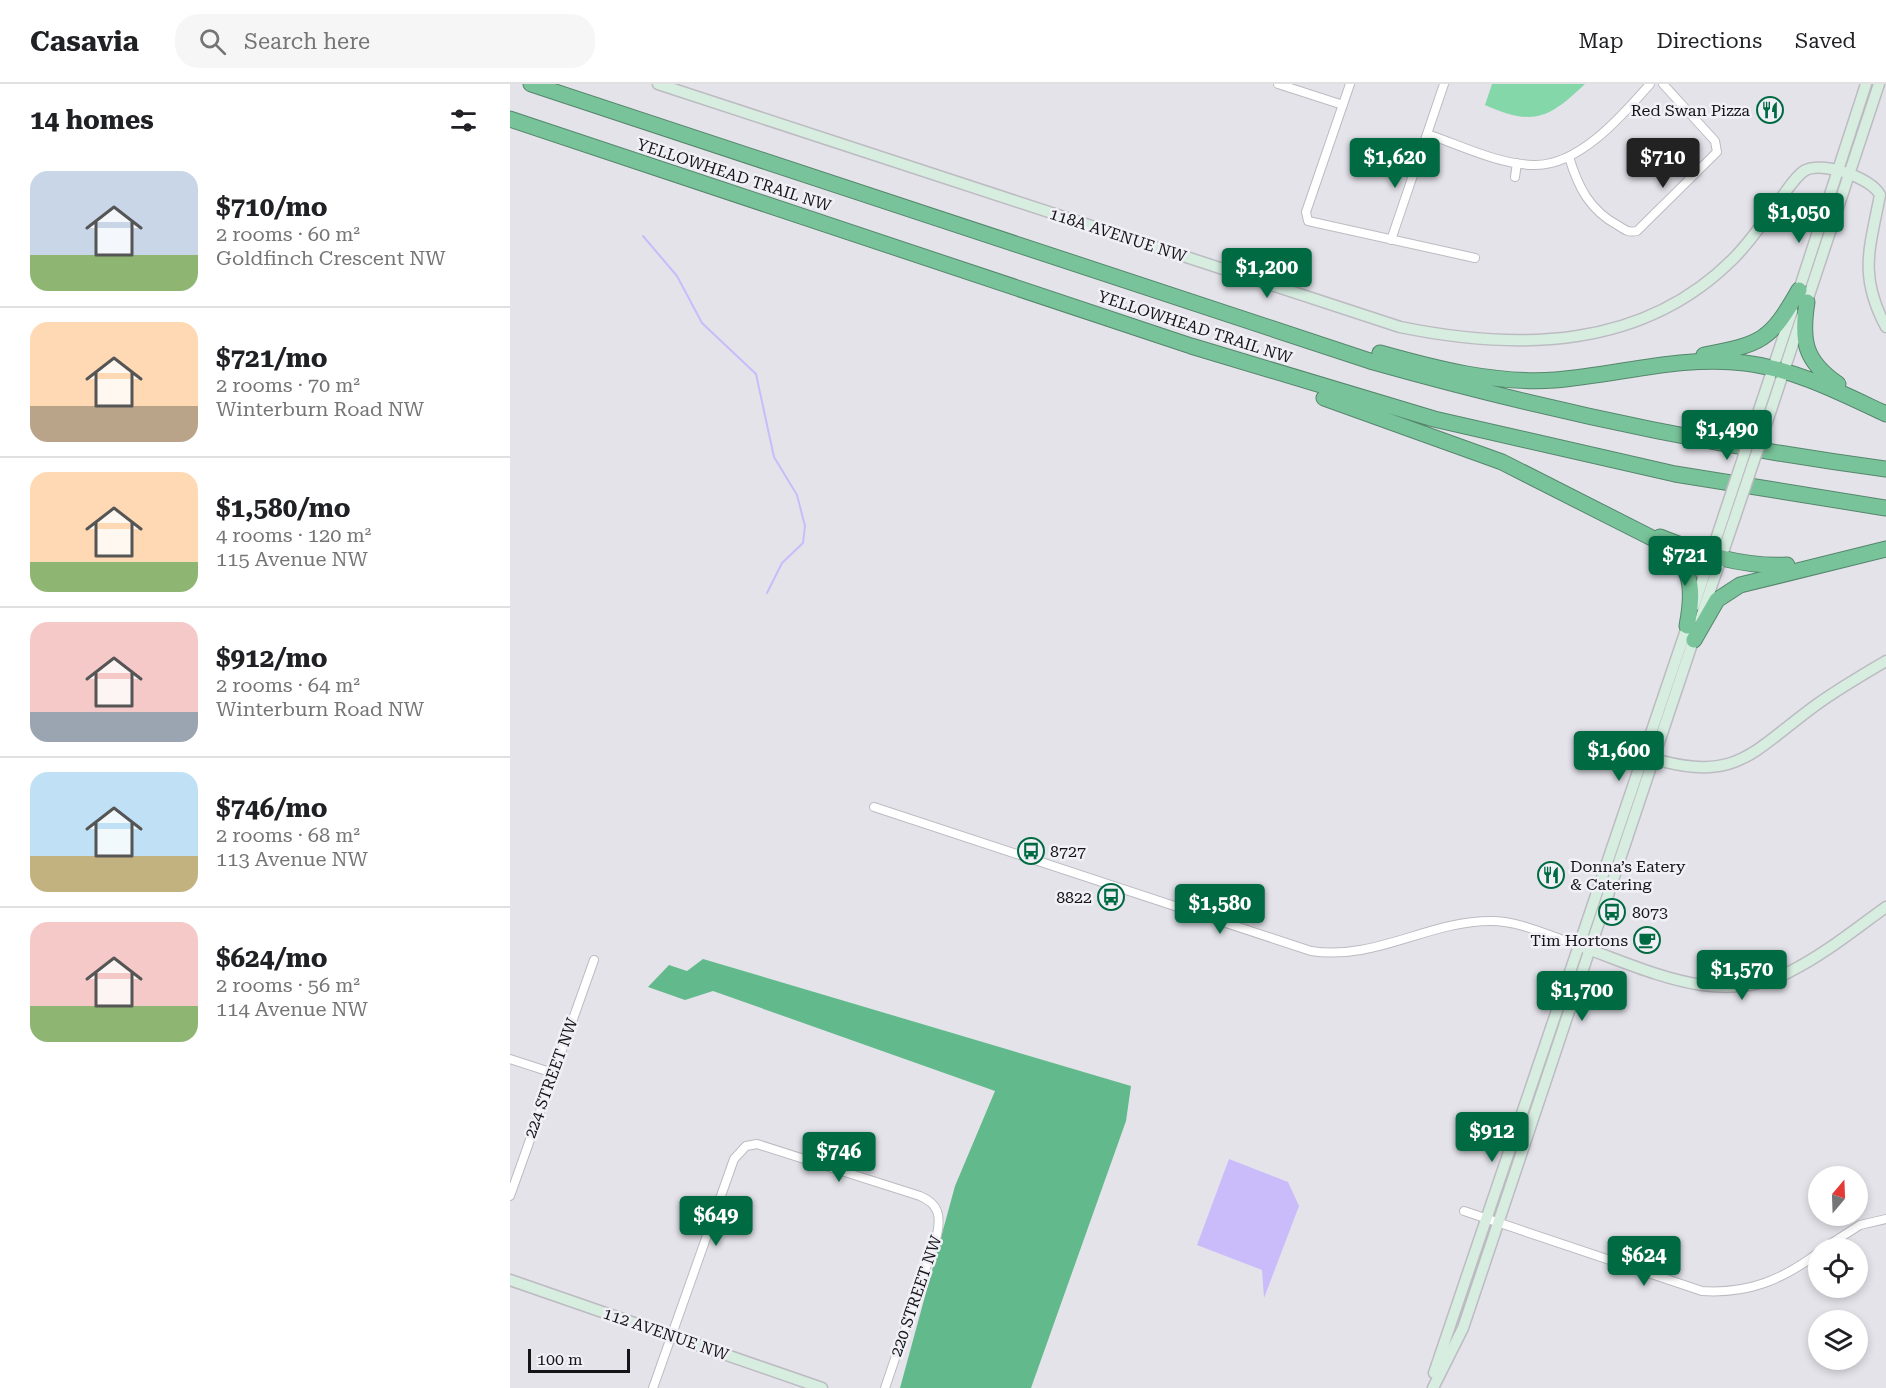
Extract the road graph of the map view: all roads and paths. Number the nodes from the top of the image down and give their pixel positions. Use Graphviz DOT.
graph roads {
  1 [pos="531,84"];
  2 [pos="658,84"];
  3 [pos="1278,84"];
  4 [pos="1350,84"];
  5 [pos="1444,84"];
  6 [pos="1650,84"];
  7 [pos="1663,84"];
  8 [pos="1866,84"];
  9 [pos="1879,86"];
  10 [pos="1343,105"];
  11 [pos="510,119"];
  12 [pos="1427,134"];
  13 [pos="1569,157"];
  14 [pos="1517,163"];
  15 [pos="1839,171"];
  16 [pos="1851,175"];
  17 [pos="1515,177"];
  18 [pos="1391,240"];
  19 [pos="1475,258"];
  20 [pos="1146,289"];
  21 [pos="1803,296"];
  22 [pos="1886,327"];
  23 [pos="1191,346"];
  24 [pos="1652,367"];
  25 [pos="1777,370"];
  26 [pos="1879,411"];
  27 [pos="1886,469"];
  28 [pos="1886,508"];
  29 [pos="1622,522"];
  30 [pos="1886,549"];
  31 [pos="1715,558"];
  32 [pos="1829,561"];
  33 [pos="1690,633"];
  34 [pos="1886,661"];
  35 [pos="1648,758"];
  36 [pos="874,807"];
  37 [pos="1886,908"];
  38 [pos="1580,946"];
  39 [pos="1591,950"];
  40 [pos="594,960"];
  41 [pos="510,1059"];
  42 [pos="553,1072"];
  43 [pos="510,1196"];
  44 [pos="1464,1211"];
  45 [pos="1488,1219"];
  46 [pos="1886,1219"];
  47 [pos="1499,1223"];
  48 [pos="1840,1238"];
  49 [pos="1808,1260"];
  50 [pos="510,1280"];
  51 [pos="671,1335"];
  52 [pos="653,1388"];
  53 [pos="822,1388"];
  54 [pos="885,1388"];
  55 [pos="1431,1388"];
  1 -- 20 [label="highway, YELLOWHEAD TRAIL NW"];
  2 -- 15 [label="street, 118A AVENUE NW"];
  3 -- 10 [label="street"];
  4 -- 10 [label="street"];
  5 -- 12 [label="street"];
  6 -- 13 [label="street"];
  7 -- 13 [label="street"];
  8 -- 15 [label="street"];
  9 -- 16 [label="street"];
  10 -- 18 [label="street"];
  11 -- 23 [label="highway, YELLOWHEAD TRAIL NW"];
  12 -- 14 [label="street"];
  12 -- 18 [label="street"];
  13 -- 14 [label="street"];
  14 -- 17 [label="street"];
  15 -- 16 [label="street, 118A AVENUE NW"];
  15 -- 21 [label="street"];
  16 -- 21 [label="street"];
  16 -- 22 [label="street, 118A AVENUE NW"];
  18 -- 19 [label="street"];
  20 -- 24 [label="highway"];
  20 -- 27 [label="highway, YELLOWHEAD TRAIL NW"];
  21 -- 24 [label="highway"];
  21 -- 25 [label="street"];
  21 -- 26 [label="highway"];
  23 -- 28 [label="highway, YELLOWHEAD TRAIL NW"];
  23 -- 29 [label="highway"];
  24 -- 25 [label="highway"];
  25 -- 26 [label="highway"];
  25 -- 31 [label="street, bridge"];
  29 -- 31 [label="highway"];
  29 -- 33 [label="highway"];
  30 -- 32 [label="highway"];
  31 -- 32 [label="highway"];
  31 -- 33 [label="street"];
  32 -- 33 [label="highway"];
  33 -- 35 [label="street"];
  34 -- 35 [label="street"];
  35 -- 38 [label="street"];
  35 -- 39 [label="street"];
  36 -- 38 [label="street"];
  37 -- 39 [label="street"];
  38 -- 39 [label="street"];
  38 -- 45 [label="street"];
  39 -- 47 [label="street"];
  40 -- 42 [label="street, 224 STREET NW"];
  41 -- 42 [label="street"];
  42 -- 43 [label="street, 224 STREET NW"];
  44 -- 45 [label="street"];
  45 -- 47 [label="street"];
  45 -- 55 [label="street"];
  46 -- 48 [label="street"];
  47 -- 49 [label="street"];
  47 -- 55 [label="street"];
  50 -- 51 [label="street, 112 AVENUE NW"];
  51 -- 52 [label="street"];
  51 -- 53 [label="street, 112 AVENUE NW"];
  51 -- 54 [label="street, 220 STREET NW"];
}
